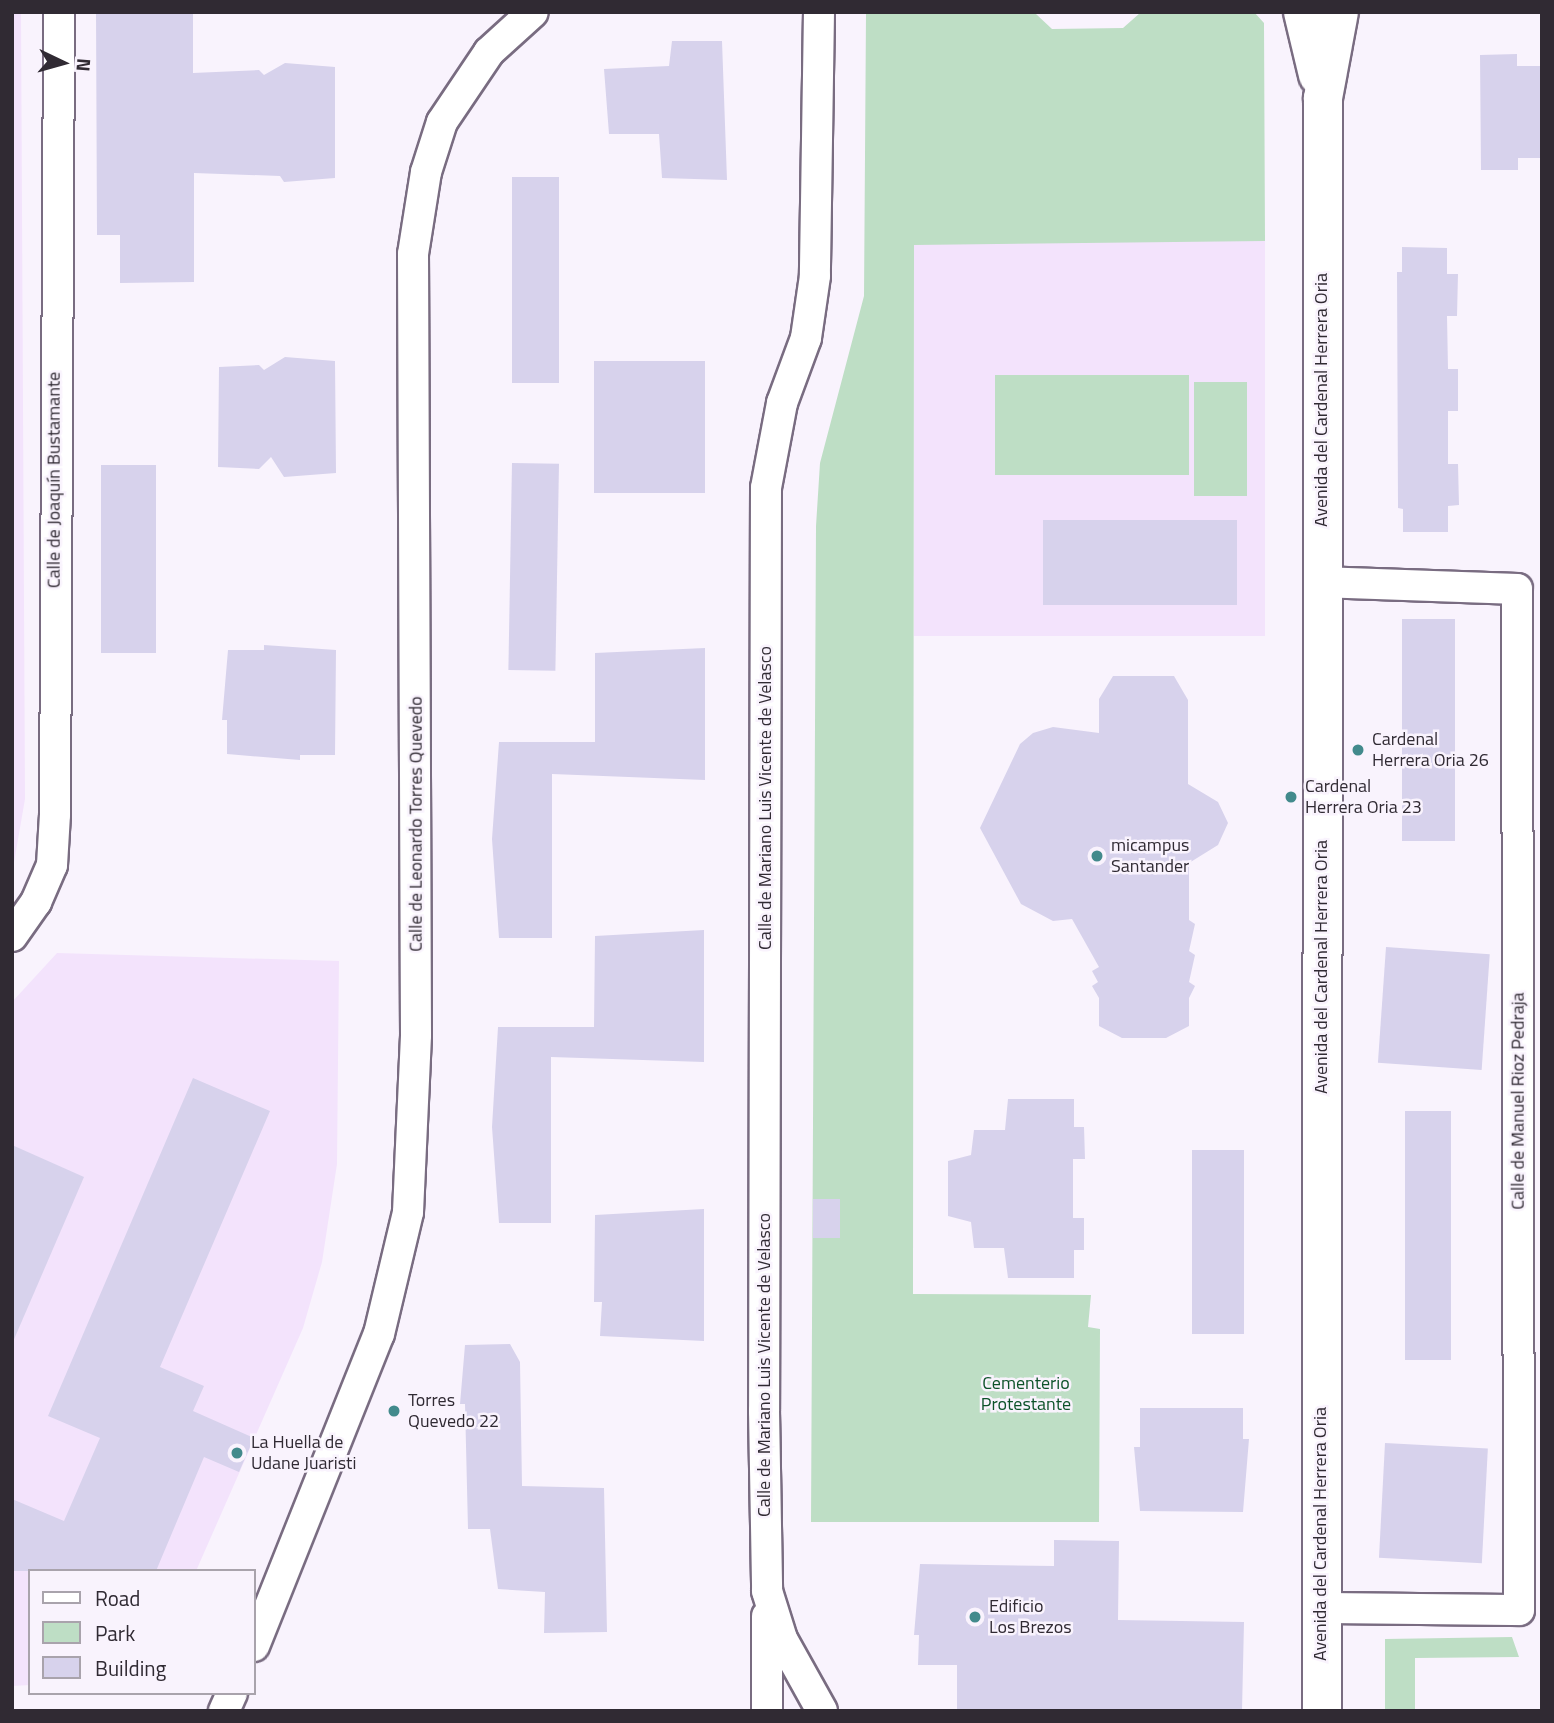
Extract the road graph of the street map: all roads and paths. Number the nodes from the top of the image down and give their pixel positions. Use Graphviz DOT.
graph roads {
  1 [pos="59,12"];
  2 [pos="533,12"];
  3 [pos="819,12"];
  4 [pos="1303,12"];
  5 [pos="1339,12"];
  6 [pos="1323,98"];
  7 [pos="1320,582"];
  8 [pos="12,936"];
  9 [pos="767,1591"];
  10 [pos="1320,1608"];
  11 [pos="256,1641"];
  12 [pos="231,1695"];
  13 [pos="224,1711"];
  14 [pos="766,1711"];
  15 [pos="822,1711"];
  16 [pos="1322,1711"];
  1 -- 8 [label="street, Calle de Joaquín Bustamante"];
  2 -- 11 [label="street, Calle de Leonardo Torres Quevedo"];
  3 -- 9 [label="street, Calle de Mariano Luis Vicente de Velasco"];
  4 -- 6 [label="main road"];
  5 -- 6 [label="main road"];
  6 -- 7 [label="main road, Avenida del Cardenal Herrera Oria"];
  7 -- 10 [label="main road, Avenida del Cardenal Herrera Oria"];
  7 -- 10 [label="street, Calle de Manuel Rioz Pedraja"];
  9 -- 14 [label="street, Calle de Mariano Luis Vicente de Velasco"];
  9 -- 15 [label="street, Calle de Mariano Luis Vicente de Velasco"];
  10 -- 16 [label="main road, Avenida del Cardenal Herrera Oria"];
  12 -- 13 [label="street"];
}
